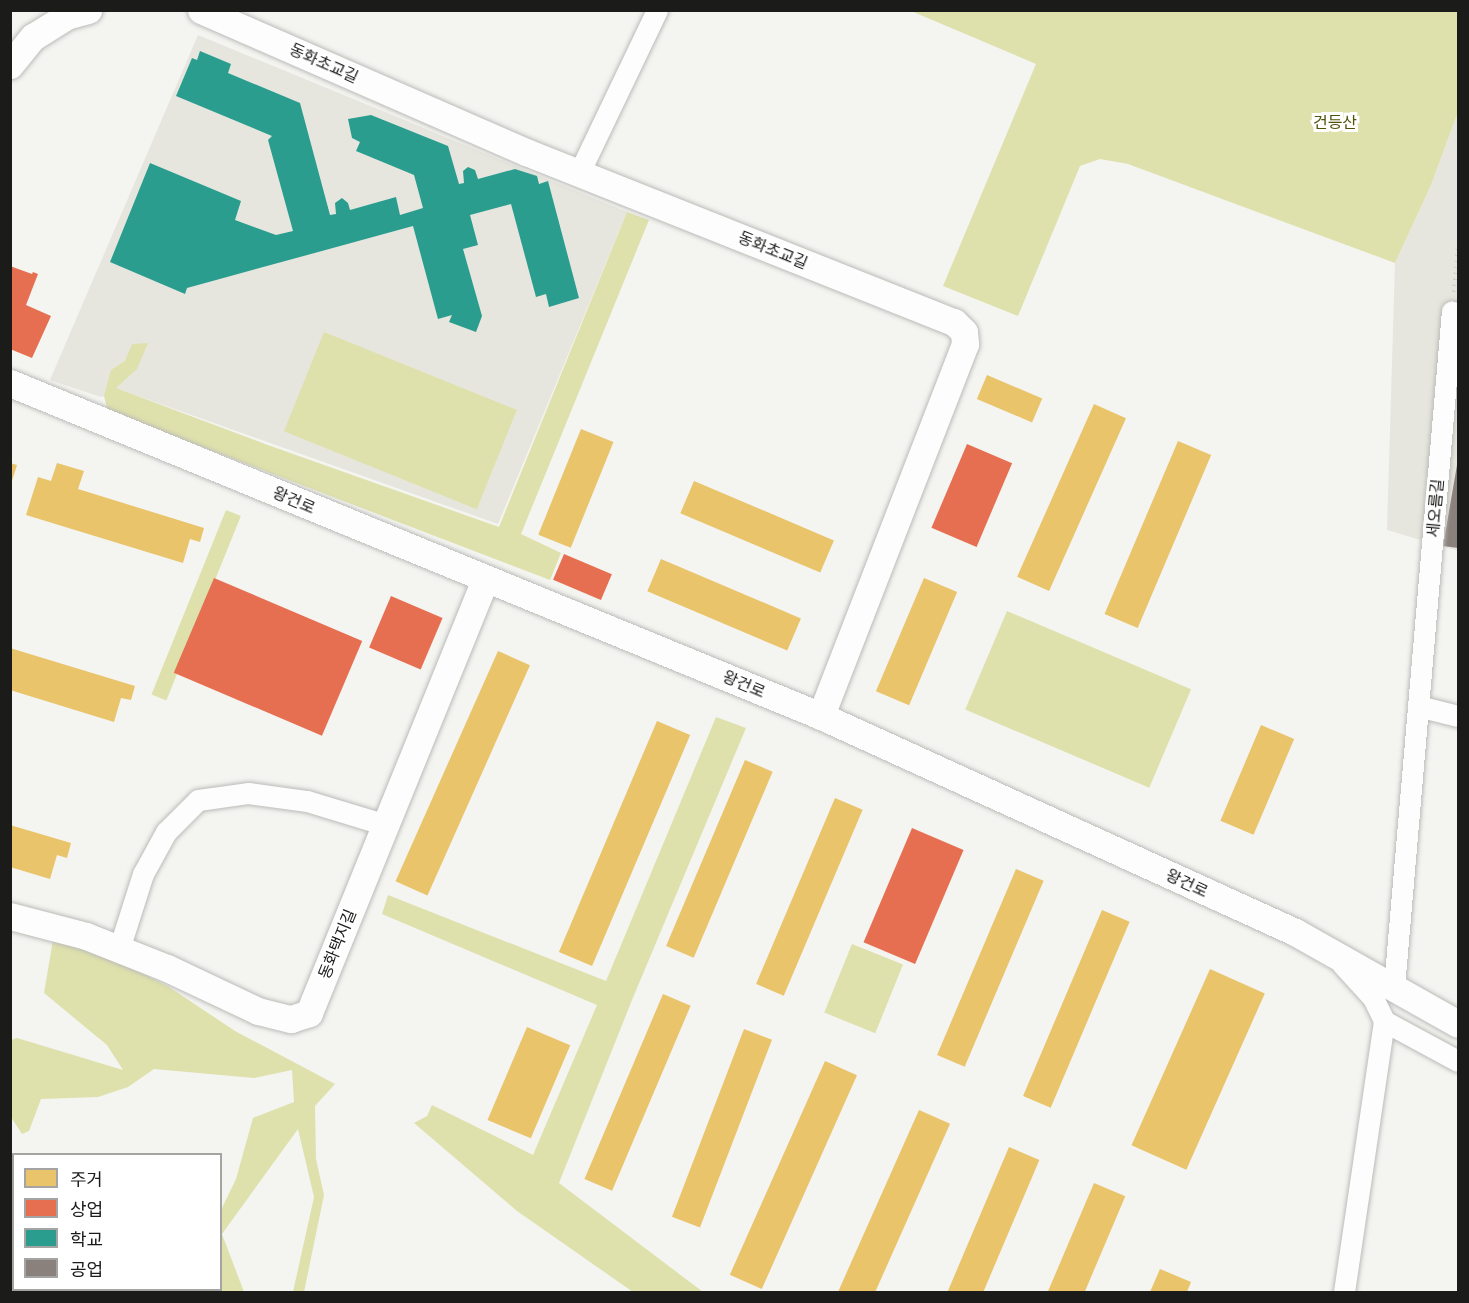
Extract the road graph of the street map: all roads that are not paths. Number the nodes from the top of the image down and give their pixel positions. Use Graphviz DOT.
graph roads {
  1 [pos="88,10"];
  2 [pos="201,10"];
  3 [pos="657,10"];
  4 [pos="10,65"];
  5 [pos="579,173"];
  6 [pos="1452,311"];
  7 [pos="10,383"];
  8 [pos="485,580"];
  9 [pos="1418,706"];
  10 [pos="821,716"];
  11 [pos="1458,716"];
  12 [pos="386,825"];
  13 [pos="10,916"];
  14 [pos="119,949"];
  15 [pos="1331,952"];
  16 [pos="1394,987"];
  17 [pos="1384,1021"];
  18 [pos="1458,1024"];
  19 [pos="1458,1061"];
  20 [pos="1344,1293"];
  1 -- 4 [label="street"];
  2 -- 5 [label="street, 동화초교길"];
  3 -- 5 [label="street"];
  5 -- 10 [label="street, 동화초교길"];
  6 -- 9 [label="street, 세오름길"];
  7 -- 8 [label="street, 왕건로"];
  8 -- 10 [label="street, 왕건로"];
  8 -- 12 [label="street, 동화택지길"];
  9 -- 11 [label="street"];
  9 -- 16 [label="street, 세오름길"];
  10 -- 15 [label="street, 왕건로"];
  12 -- 14 [label="street"];
  12 -- 14 [label="street, 동화택지길"];
  13 -- 14 [label="street, 동화택지길"];
  15 -- 16 [label="street, 왕건로"];
  15 -- 17 [label="street"];
  16 -- 18 [label="street, 왕건로"];
  17 -- 19 [label="street"];
  17 -- 20 [label="street"];
}
